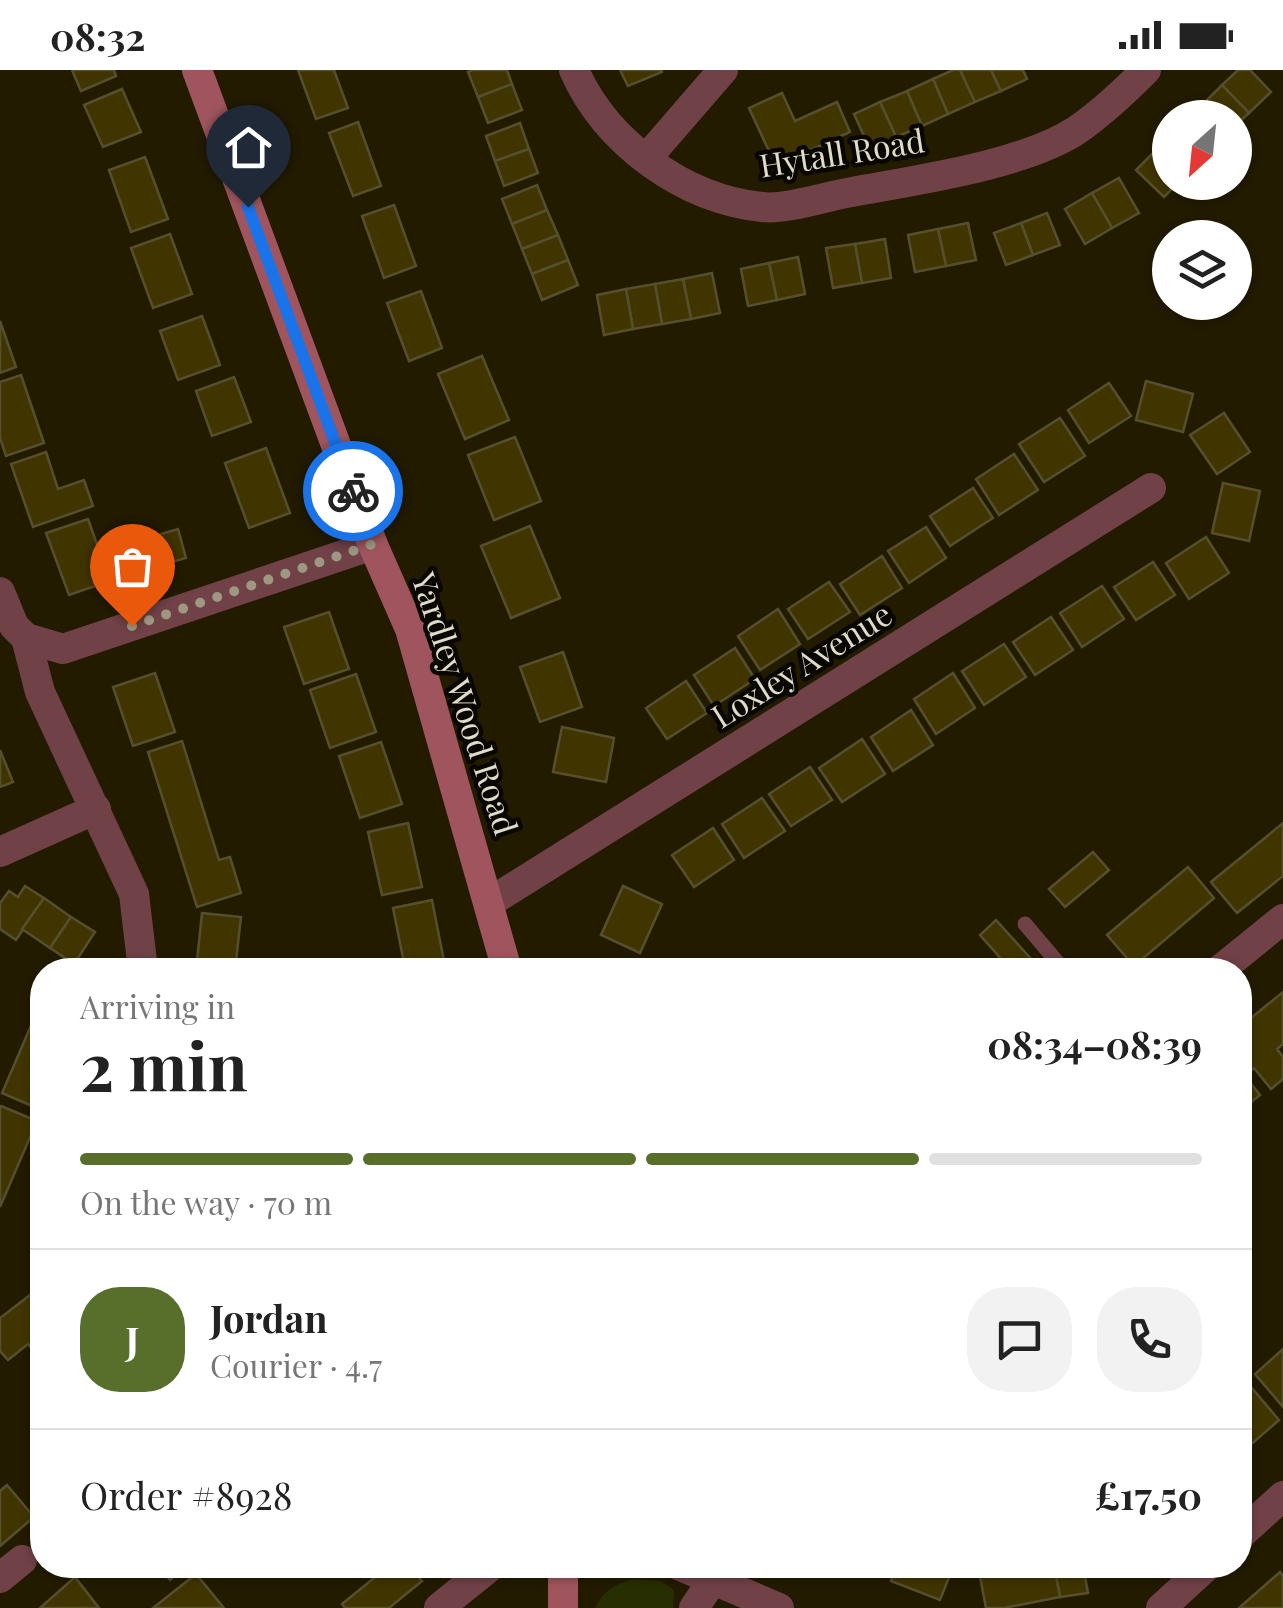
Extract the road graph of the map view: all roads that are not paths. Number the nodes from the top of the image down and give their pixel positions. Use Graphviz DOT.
graph roads {
  1 [pos="196,70"];
  2 [pos="574,70"];
  3 [pos="723,70"];
  4 [pos="1146,70"];
  5 [pos="646,159"];
  6 [pos="1151,488"];
  7 [pos="373,544"];
  8 [pos="0,592"];
  9 [pos="26,638"];
  10 [pos="96,809"];
  11 [pos="0,852"];
  12 [pos="490,902"];
  13 [pos="1283,919"];
  14 [pos="1025,924"];
  15 [pos="142,958"];
  16 [pos="505,958"];
  17 [pos="1054,958"];
  18 [pos="1235,958"];
  19 [pos="1283,1496"];
  20 [pos="1252,1525"];
  21 [pos="470,1578"];
  22 [pos="563,1578"];
  23 [pos="712,1578"];
  24 [pos="726,1578"];
  25 [pos="1194,1578"];
  26 [pos="439,1608"];
  27 [pos="564,1608"];
  28 [pos="694,1608"];
  29 [pos="779,1608"];
  30 [pos="1161,1608"];
  1 -- 7 [label="street, Yardley Wood Road"];
  2 -- 5 [label="street, Hytall Road"];
  3 -- 5 [label="street"];
  4 -- 5 [label="street, Hytall Road"];
  6 -- 12 [label="street, Loxley Avenue"];
  7 -- 9 [label="street"];
  7 -- 12 [label="street, Yardley Wood Road"];
  8 -- 9 [label="street"];
  9 -- 10 [label="street"];
  10 -- 11 [label="street"];
  10 -- 15 [label="street"];
  12 -- 16 [label="street, Yardley Wood Road"];
  13 -- 18 [label="street"];
  14 -- 17 [label="lane"];
  19 -- 20 [label="street"];
  21 -- 26 [label="street"];
  22 -- 27 [label="street"];
  23 -- 28 [label="street"];
  24 -- 29 [label="street"];
  25 -- 30 [label="street"];
}
